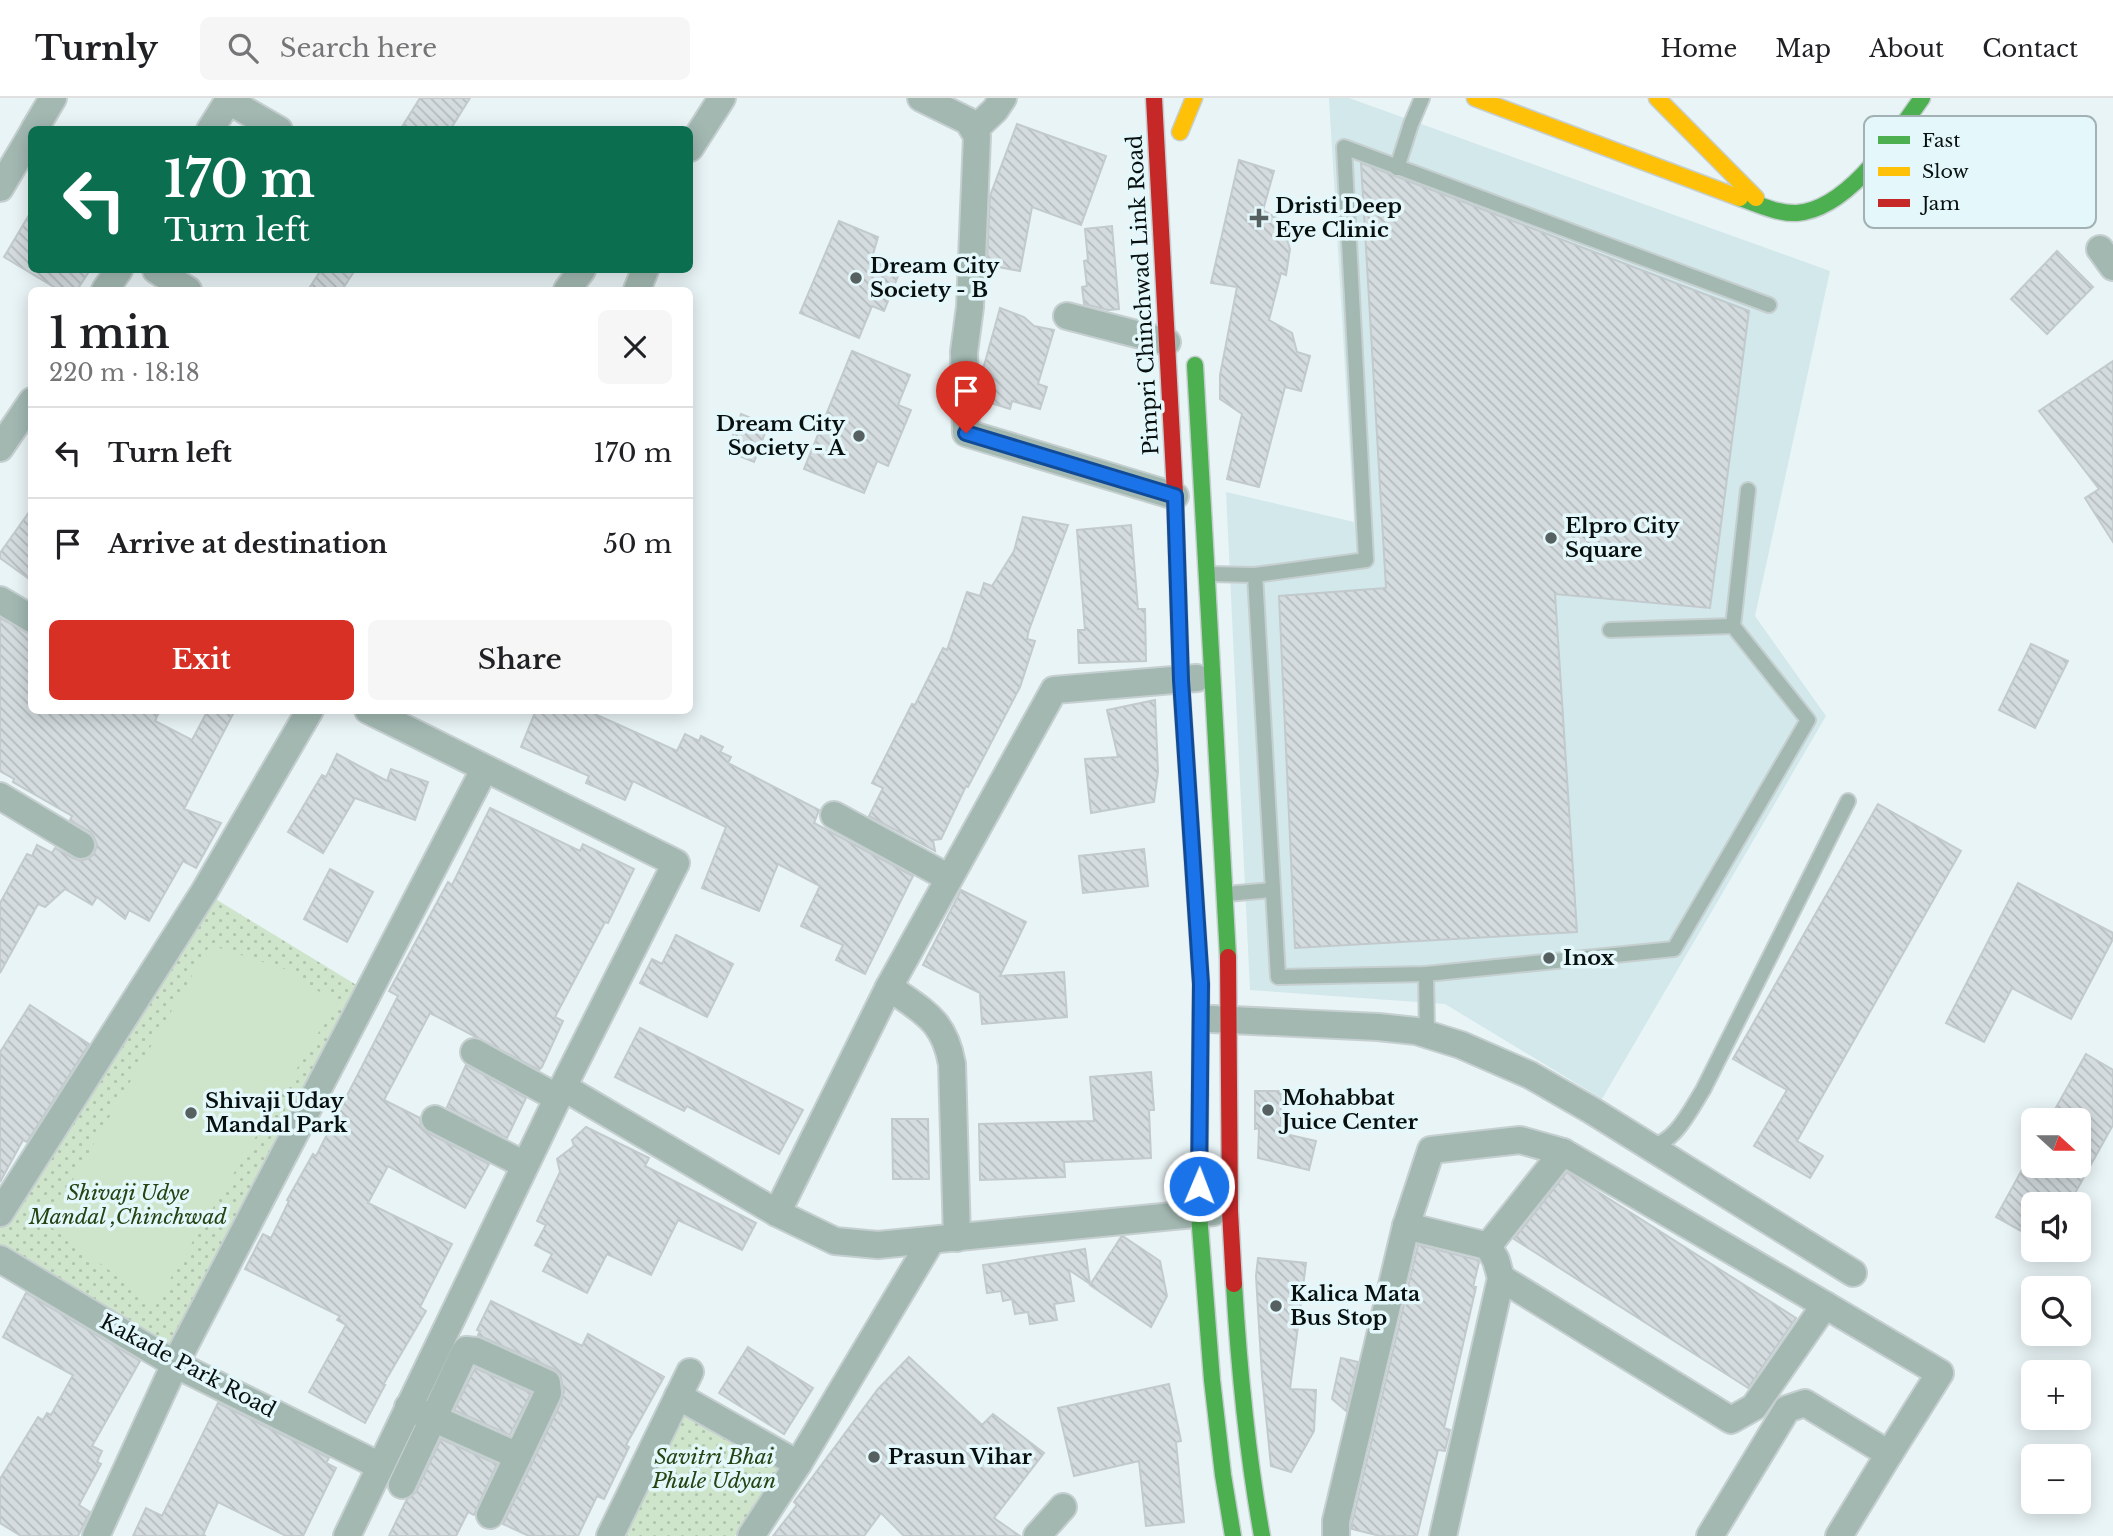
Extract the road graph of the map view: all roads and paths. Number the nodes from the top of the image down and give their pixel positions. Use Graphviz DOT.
graph roads {
  1 [pos="53,98"];
  2 [pos="722,98"];
  3 [pos="921,98"];
  4 [pos="1003,98"];
  5 [pos="1154,98"];
  6 [pos="1179,98"];
  7 [pos="1194,98"];
  8 [pos="1422,98"];
  9 [pos="1657,98"];
  10 [pos="1922,98"];
  11 [pos="229,99"];
  12 [pos="1483,100"];
  13 [pos="1909,116"];
  14 [pos="36,126"];
  15 [pos="212,126"];
  16 [pos="273,126"];
  17 [pos="974,130"];
  18 [pos="1156,135"];
  19 [pos="1181,139"];
  20 [pos="28,141"];
  21 [pos="693,143"];
  22 [pos="1397,168"];
  23 [pos="1864,170"];
  24 [pos="0,188"];
  25 [pos="1764,207"];
  26 [pos="161,273"];
  27 [pos="183,287"];
  28 [pos="1769,305"];
  29 [pos="1067,316"];
  30 [pos="1167,342"];
  31 [pos="1194,353"];
  32 [pos="28,407"];
  33 [pos="0,448"];
  34 [pos="1748,491"];
  35 [pos="1175,496"];
  36 [pos="1208,574"];
  37 [pos="1255,575"];
  38 [pos="0,600"];
  39 [pos="28,617"];
  40 [pos="1733,626"];
  41 [pos="1610,630"];
  42 [pos="1213,676"];
  43 [pos="1181,680"];
  44 [pos="308,714"];
  45 [pos="376,714"];
  46 [pos="484,769"];
  47 [pos="0,796"];
  48 [pos="1848,801"];
  49 [pos="834,815"];
  50 [pos="81,845"];
  51 [pos="949,878"];
  52 [pos="1273,890"];
  53 [pos="1224,894"];
  54 [pos="1426,974"];
  55 [pos="889,986"];
  56 [pos="1202,1019"];
  57 [pos="1229,1019"];
  58 [pos="1427,1035"];
  59 [pos="474,1052"];
  60 [pos="561,1092"];
  61 [pos="435,1119"];
  62 [pos="1647,1146"];
  63 [pos="1563,1152"];
  64 [pos="525,1165"];
  65 [pos="1230,1211"];
  66 [pos="0,1213"];
  67 [pos="777,1213"];
  68 [pos="1199,1214"];
  69 [pos="1406,1226"];
  70 [pos="957,1238"];
  71 [pos="931,1241"];
  72 [pos="1488,1246"];
  73 [pos="0,1259"];
  74 [pos="1853,1273"];
  75 [pos="1501,1278"];
  76 [pos="1825,1305"];
  77 [pos="175,1364"];
  78 [pos="690,1372"];
  79 [pos="678,1396"];
  80 [pos="408,1407"];
  81 [pos="434,1419"];
  82 [pos="1889,1454"];
  83 [pos="518,1457"];
  84 [pos="798,1464"];
  85 [pos="380,1466"];
  86 [pos="402,1485"];
  87 [pos="1063,1507"];
  88 [pos="490,1515"];
  89 [pos="96,1536"];
  90 [pos="347,1536"];
  91 [pos="610,1536"];
  92 [pos="751,1536"];
  93 [pos="1037,1536"];
  94 [pos="1233,1536"];
  95 [pos="1262,1536"];
  96 [pos="1336,1536"];
  97 [pos="1443,1536"];
  98 [pos="1710,1536"];
  99 [pos="1839,1536"];
  1 -- 14 [label="street"];
  2 -- 21 [label="street"];
  3 -- 17 [label="street"];
  4 -- 17 [label="street"];
  5 -- 18 [label="main road, Pimpri Chinchwad Link Road"];
  6 -- 19 [label="main road"];
  7 -- 19 [label="main road"];
  8 -- 22 [label="lane"];
  9 -- 25 [label="main road"];
  10 -- 13 [label="main road"];
  11 -- 15 [label="street"];
  11 -- 16 [label="street"];
  12 -- 25 [label="main road"];
  17 -- 35 [label="street"];
  18 -- 19 [label="main road"];
  18 -- 30 [label="main road, Pimpri Chinchwad Link Road"];
  20 -- 24 [label="street"];
  22 -- 28 [label="lane"];
  22 -- 37 [label="lane"];
  23 -- 25 [label="main road"];
  26 -- 27 [label="street"];
  29 -- 30 [label="street"];
  30 -- 35 [label="main road, Pimpri Chinchwad Link Road"];
  31 -- 36 [label="main road"];
  32 -- 33 [label="street"];
  34 -- 40 [label="lane"];
  35 -- 43 [label="main road, Pimpri Chinchwad Link Road"];
  36 -- 37 [label="lane"];
  36 -- 42 [label="main road"];
  37 -- 52 [label="lane"];
  38 -- 39 [label="street"];
  40 -- 41 [label="lane"];
  40 -- 54 [label="lane"];
  42 -- 43 [label="street"];
  42 -- 53 [label="main road"];
  43 -- 51 [label="street"];
  43 -- 56 [label="main road, Pimpri Chinchwad Link Road"];
  44 -- 66 [label="street"];
  45 -- 46 [label="street"];
  46 -- 60 [label="street"];
  46 -- 77 [label="street"];
  47 -- 50 [label="street"];
  48 -- 62 [label="lane"];
  49 -- 51 [label="street"];
  51 -- 55 [label="street"];
  52 -- 53 [label="lane"];
  52 -- 54 [label="lane"];
  53 -- 57 [label="main road"];
  54 -- 58 [label="lane"];
  55 -- 67 [label="street"];
  55 -- 70 [label="street"];
  56 -- 57 [label="street"];
  56 -- 68 [label="main road, Pimpri Chinchwad Link Road"];
  57 -- 58 [label="street"];
  57 -- 65 [label="main road"];
  58 -- 62 [label="street"];
  59 -- 60 [label="street"];
  60 -- 64 [label="street"];
  60 -- 67 [label="street"];
  61 -- 64 [label="street"];
  62 -- 74 [label="street"];
  63 -- 69 [label="street"];
  63 -- 72 [label="street"];
  63 -- 76 [label="street"];
  64 -- 80 [label="street"];
  65 -- 68 [label="street"];
  65 -- 95 [label="main road"];
  67 -- 71 [label="street"];
  68 -- 70 [label="street"];
  68 -- 94 [label="main road, Pimpri Chinchwad Link Road"];
  69 -- 72 [label="street"];
  69 -- 96 [label="street"];
  70 -- 71 [label="street"];
  71 -- 84 [label="street"];
  72 -- 75 [label="street"];
  73 -- 77 [label="street, Kakade Park Road"];
  75 -- 76 [label="street"];
  75 -- 97 [label="street"];
  76 -- 82 [label="street"];
  77 -- 85 [label="street, Kakade Park Road"];
  77 -- 89 [label="street"];
  78 -- 79 [label="street"];
  79 -- 84 [label="street"];
  79 -- 91 [label="street"];
  80 -- 81 [label="street"];
  80 -- 85 [label="street"];
  81 -- 83 [label="street"];
  81 -- 83 [label="street"];
  81 -- 86 [label="street"];
  82 -- 98 [label="street"];
  82 -- 99 [label="street"];
  83 -- 88 [label="street"];
  84 -- 92 [label="street"];
  85 -- 90 [label="street"];
  87 -- 93 [label="street"];
}
